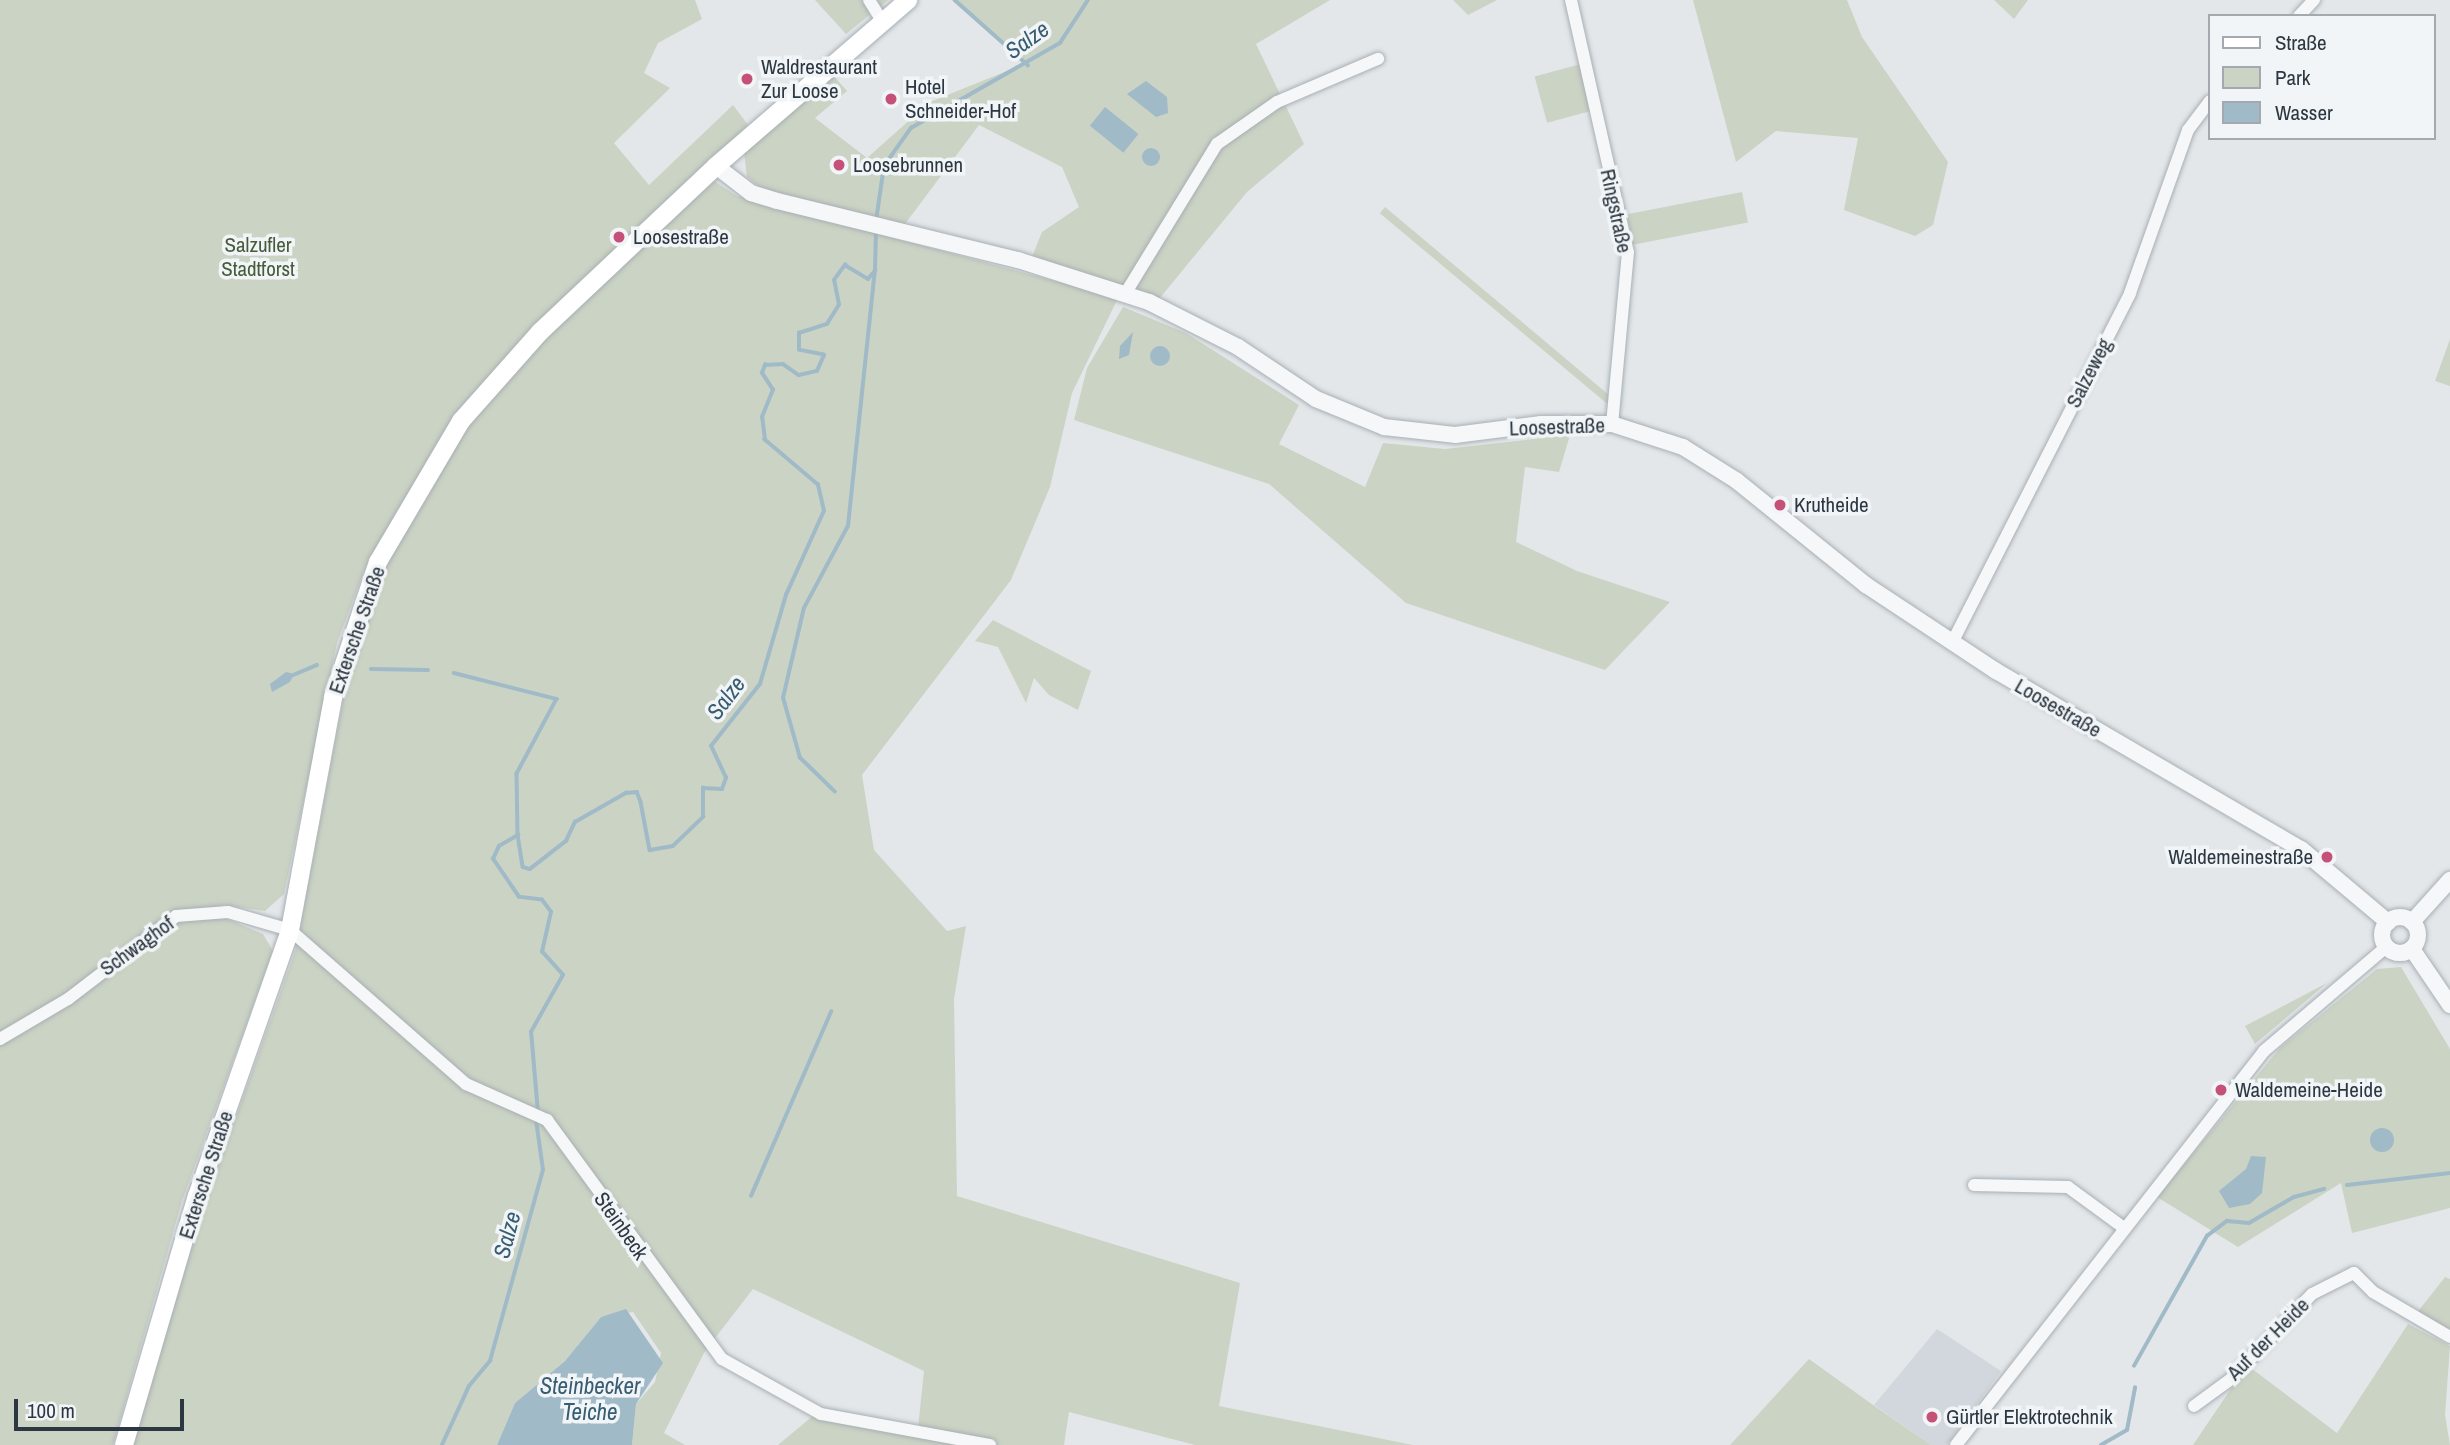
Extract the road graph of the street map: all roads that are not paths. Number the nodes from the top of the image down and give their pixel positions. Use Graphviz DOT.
graph roads {
  1 [pos="869,0"];
  2 [pos="908,0"];
  3 [pos="1572,0"];
  4 [pos="2314,0"];
  5 [pos="2301,14"];
  6 [pos="883,22"];
  7 [pos="1378,59"];
  8 [pos="2208,104"];
  9 [pos="716,166"];
  10 [pos="1125,294"];
  11 [pos="1612,424"];
  12 [pos="1953,640"];
  13 [pos="2450,880"];
  14 [pos="2388,922"];
  15 [pos="2412,922"];
  16 [pos="290,930"];
  17 [pos="2386,947"];
  18 [pos="2412,949"];
  19 [pos="2450,1004"];
  20 [pos="0,1039"];
  21 [pos="1974,1185"];
  22 [pos="2124,1228"];
  23 [pos="2450,1337"];
  24 [pos="2194,1406"];
  25 [pos="124,1445"];
  26 [pos="990,1445"];
  27 [pos="1956,1445"];
  1 -- 6 [label="street"];
  2 -- 6 [label="main road, Extersche Straße"];
  3 -- 11 [label="street, Ringstraße"];
  4 -- 5 [label="street"];
  6 -- 9 [label="main road, Extersche Straße"];
  7 -- 10 [label="street"];
  8 -- 12 [label="street, Salzeweg"];
  9 -- 10 [label="street, Loosestraße"];
  9 -- 16 [label="main road, Extersche Straße"];
  10 -- 11 [label="street, Loosestraße"];
  11 -- 12 [label="street, Loosestraße"];
  12 -- 14 [label="street, Loosestraße"];
  13 -- 15 [label="street"];
  14 -- 15 [label="street"];
  14 -- 17 [label="street"];
  15 -- 18 [label="street"];
  16 -- 20 [label="street, Schwaghof"];
  16 -- 25 [label="main road, Extersche Straße"];
  16 -- 26 [label="street, Steinbeck"];
  17 -- 18 [label="street"];
  17 -- 22 [label="street"];
  18 -- 19 [label="street"];
  21 -- 22 [label="street"];
  22 -- 27 [label="street"];
  23 -- 24 [label="street, Auf der Heide"];
}
